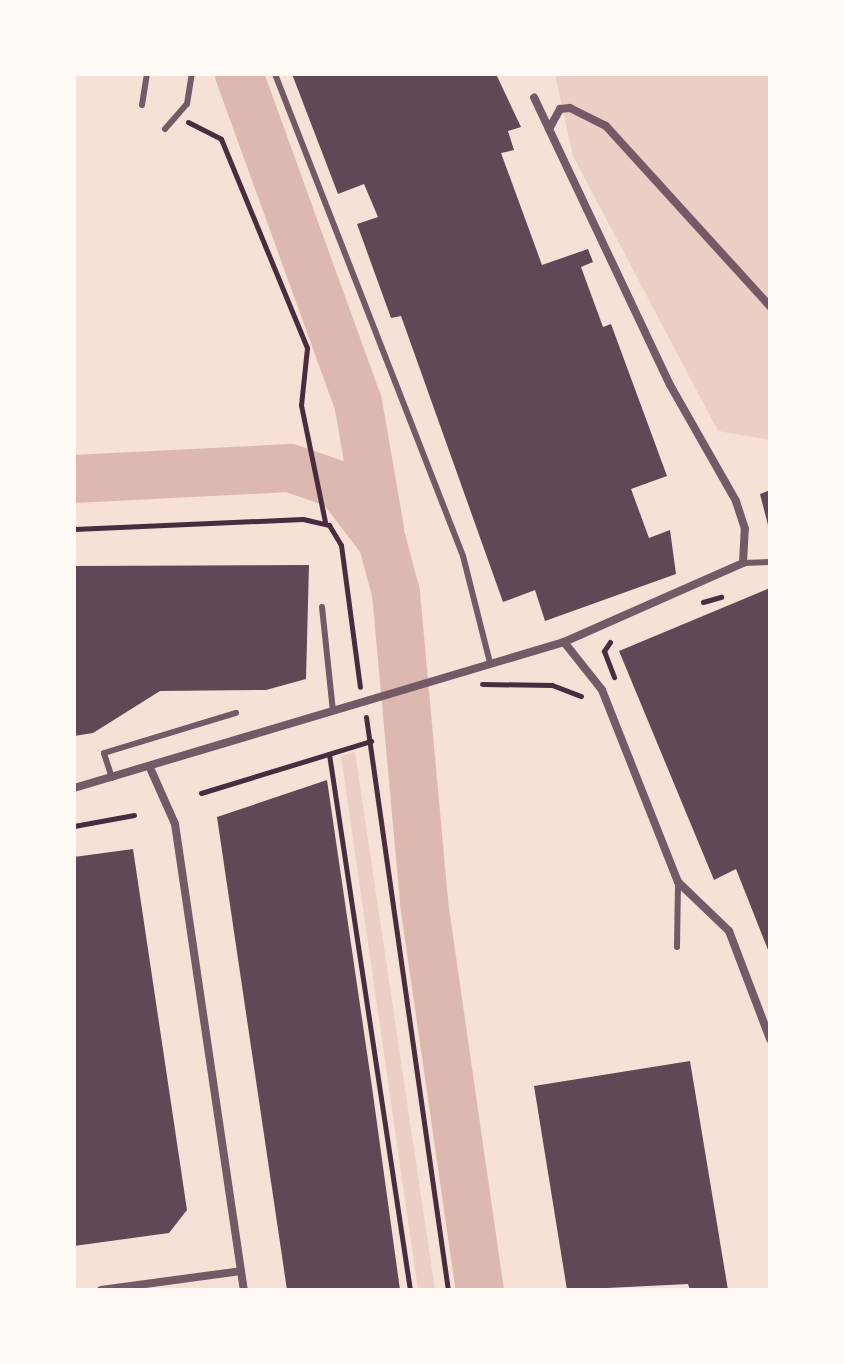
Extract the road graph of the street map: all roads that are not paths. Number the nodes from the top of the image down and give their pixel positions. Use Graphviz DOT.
graph roads {
  1 [pos="147,74"];
  2 [pos="192,74"];
  3 [pos="275,74"];
  4 [pos="534,97"];
  5 [pos="142,105"];
  6 [pos="165,129"];
  7 [pos="549,129"];
  8 [pos="770,306"];
  9 [pos="770,562"];
  10 [pos="743,563"];
  11 [pos="322,607"];
  12 [pos="564,642"];
  13 [pos="490,663"];
  14 [pos="333,711"];
  15 [pos="236,713"];
  16 [pos="151,770"];
  17 [pos="112,779"];
  18 [pos="74,788"];
  19 [pos="678,882"];
  20 [pos="677,947"];
  21 [pos="770,1039"];
  22 [pos="241,1271"];
  23 [pos="101,1290"];
  24 [pos="244,1290"];
  1 -- 5 [label="lane"];
  2 -- 6 [label="lane"];
  3 -- 13 [label="lane"];
  4 -- 7 [label="street"];
  7 -- 8 [label="street"];
  7 -- 10 [label="street"];
  9 -- 10 [label="lane"];
  10 -- 12 [label="street"];
  11 -- 14 [label="lane"];
  12 -- 13 [label="street"];
  12 -- 19 [label="street"];
  13 -- 14 [label="street"];
  14 -- 16 [label="street"];
  15 -- 17 [label="lane"];
  16 -- 17 [label="street"];
  16 -- 22 [label="street"];
  17 -- 18 [label="street"];
  19 -- 20 [label="lane"];
  19 -- 21 [label="street"];
  22 -- 23 [label="street"];
  22 -- 24 [label="street"];
}
